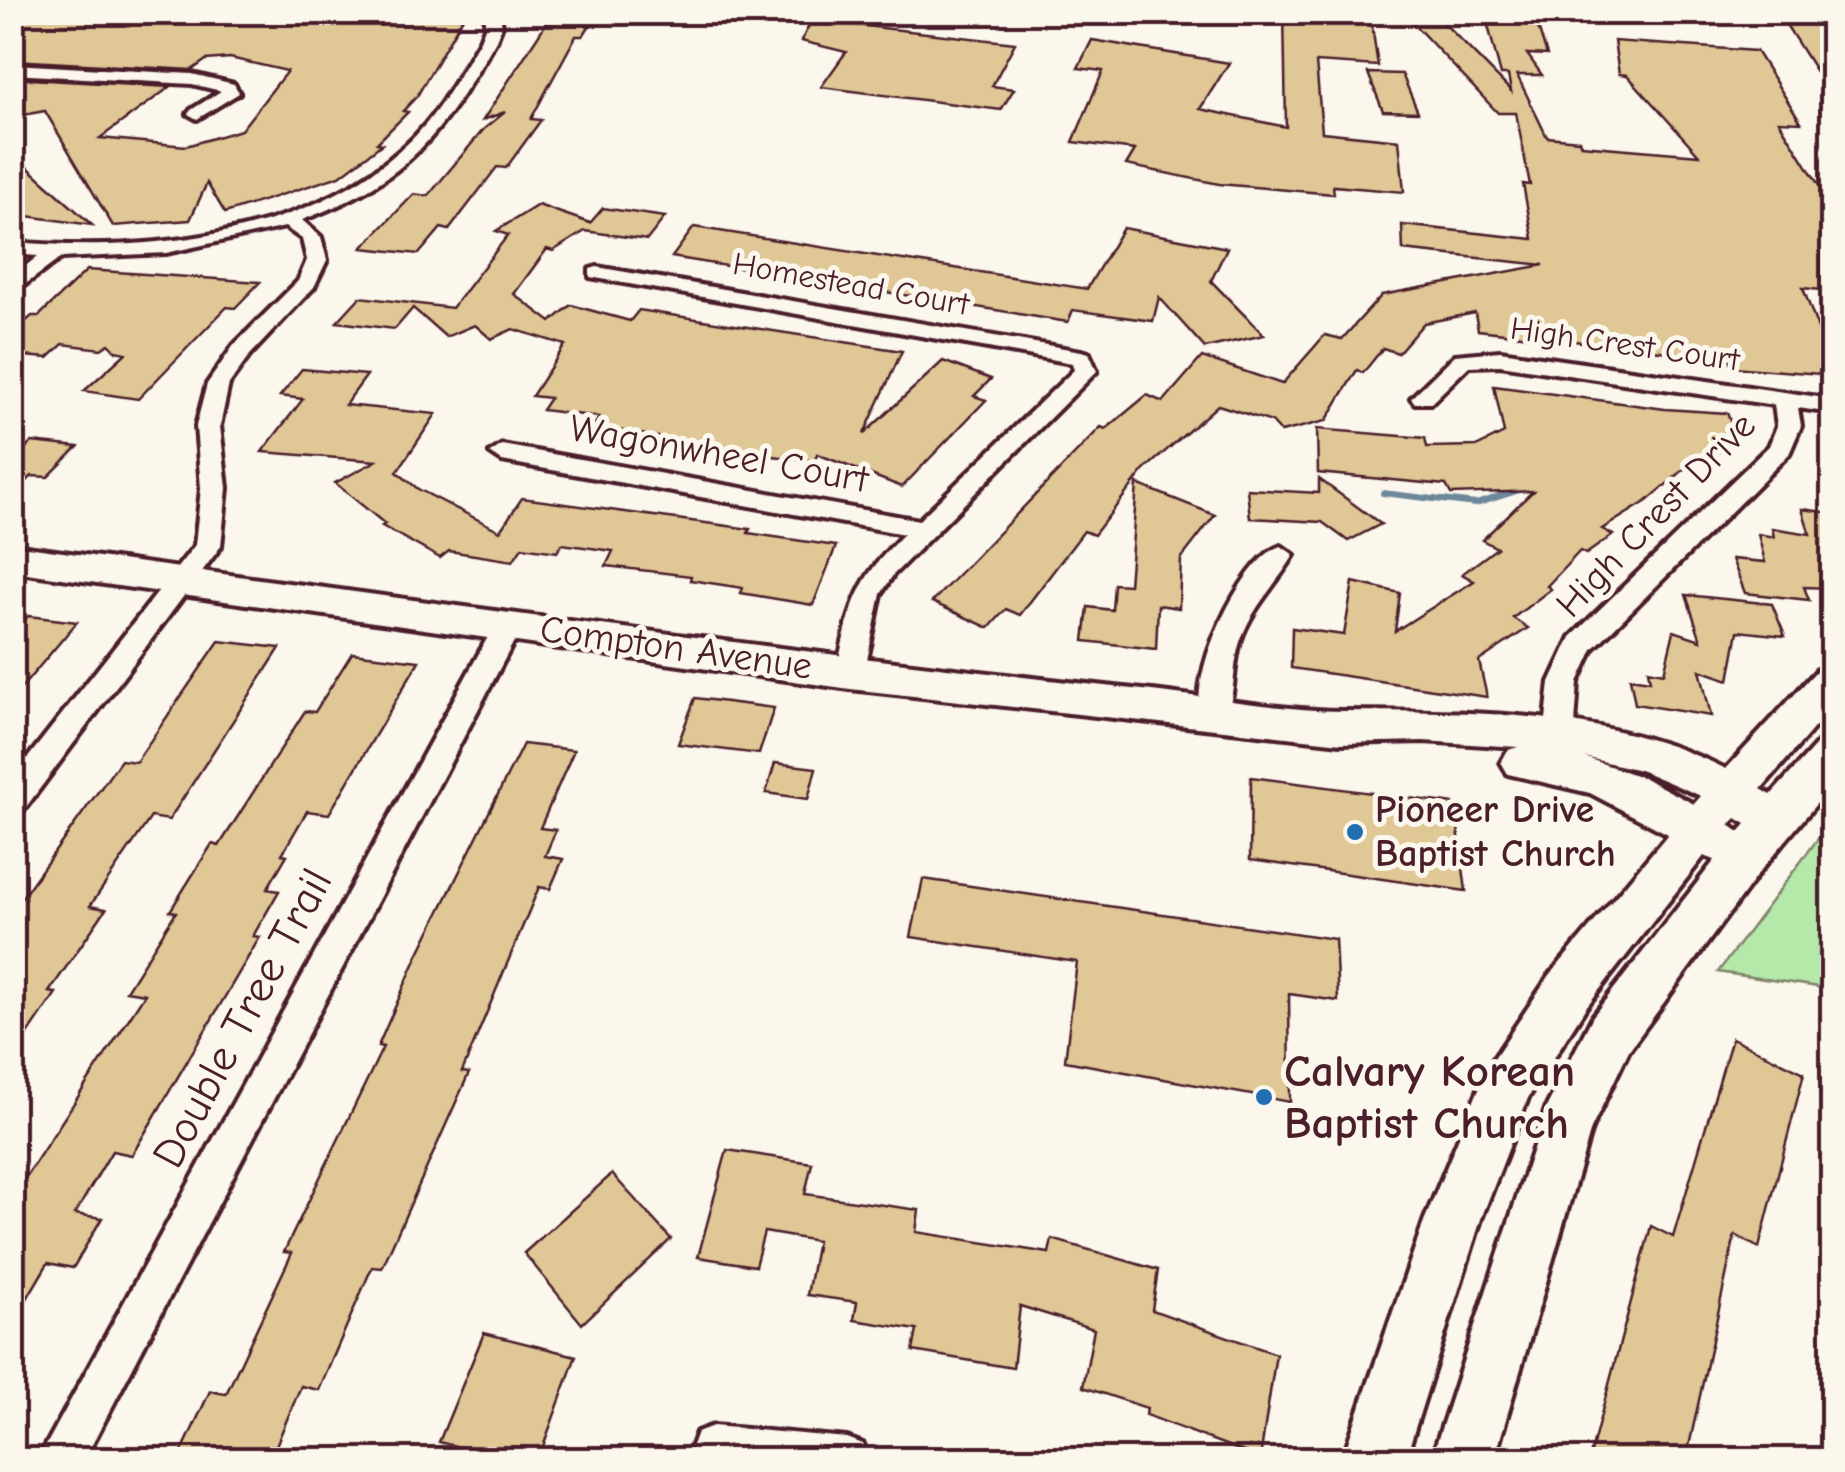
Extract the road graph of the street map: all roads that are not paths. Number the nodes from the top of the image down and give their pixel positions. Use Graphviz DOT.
graph roads {
  1 [pos="492,13"];
  2 [pos="12,69"];
  3 [pos="196,114"];
  4 [pos="287,218"];
  5 [pos="12,248"];
  6 [pos="55,253"];
  7 [pos="597,274"];
  8 [pos="12,288"];
  9 [pos="1423,398"];
  10 [pos="1785,400"];
  11 [pos="1832,406"];
  12 [pos="502,453"];
  13 [pos="922,529"];
  14 [pos="1281,555"];
  15 [pos="12,558"];
  16 [pos="187,579"];
  17 [pos="509,624"];
  18 [pos="850,674"];
  19 [pos="1832,680"];
  20 [pos="1214,712"];
  21 [pos="1342,727"];
  22 [pos="1559,738"];
  23 [pos="1832,756"];
  24 [pos="12,802"];
  25 [pos="1715,811"];
  26 [pos="1776,821"];
  27 [pos="1744,858"];
  28 [pos="714,1448"];
  29 [pos="60,1460"];
  30 [pos="847,1460"];
  31 [pos="1373,1460"];
  32 [pos="1462,1460"];
  1 -- 4 [label="street"];
  2 -- 3 [label="street"];
  4 -- 6 [label="street"];
  4 -- 16 [label="street"];
  5 -- 6 [label="street"];
  6 -- 8 [label="street"];
  7 -- 13 [label="street, Homestead Court"];
  9 -- 10 [label="street, High Crest Court"];
  10 -- 11 [label="street, High Crest Court"];
  10 -- 22 [label="street, High Crest Drive"];
  12 -- 13 [label="street, Wagonwheel Court"];
  13 -- 18 [label="street"];
  14 -- 20 [label="street"];
  15 -- 16 [label="street, Compton Avenue"];
  16 -- 17 [label="street, Compton Avenue"];
  16 -- 24 [label="street"];
  17 -- 18 [label="street, Compton Avenue"];
  17 -- 29 [label="street, Double Tree Trail"];
  18 -- 20 [label="street, Compton Avenue"];
  19 -- 25 [label="street"];
  20 -- 21 [label="street, Compton Avenue"];
  21 -- 22 [label="street, Compton Avenue"];
  21 -- 25 [label="street, Compton Avenue"];
  22 -- 25 [label="street, Compton Avenue"];
  23 -- 26 [label="street"];
  25 -- 26 [label="street, Compton Avenue"];
  25 -- 27 [label="street, Compton Avenue"];
  25 -- 31 [label="street"];
  26 -- 27 [label="street"];
  27 -- 32 [label="street"];
  28 -- 30 [label="street"];
}
